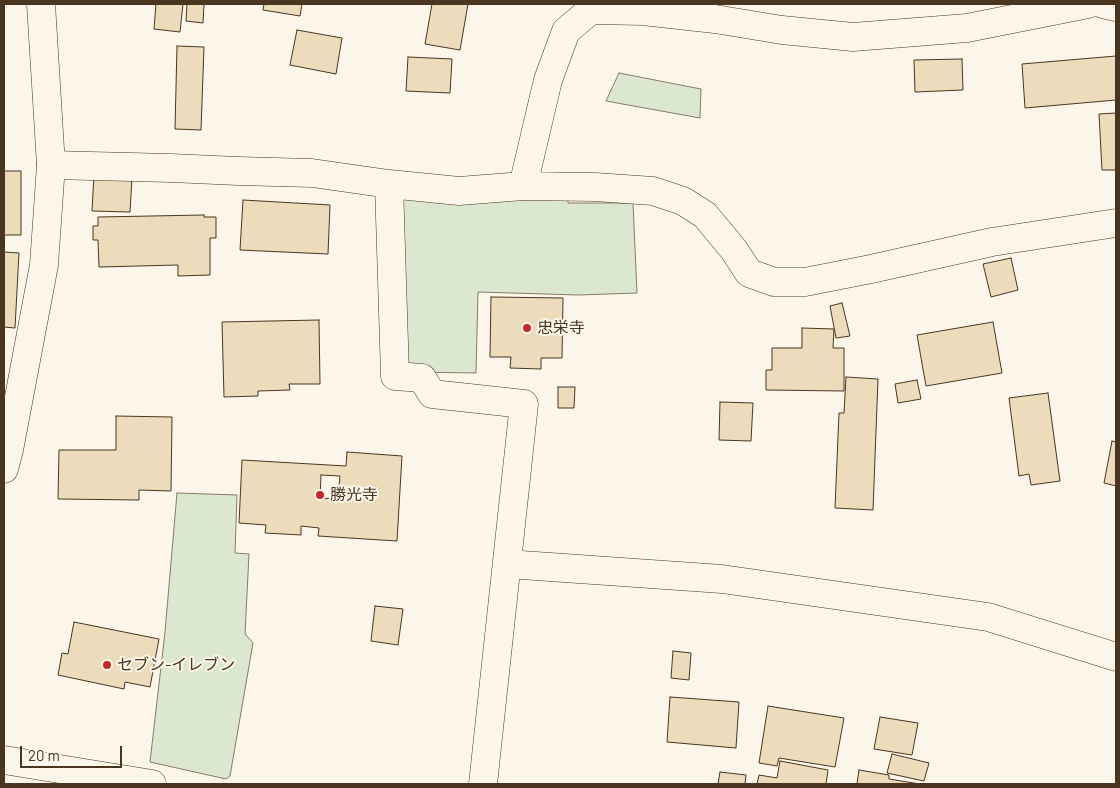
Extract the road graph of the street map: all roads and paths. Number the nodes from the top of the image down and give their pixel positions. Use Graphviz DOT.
graph roads {
  1 [pos="41,4"];
  2 [pos="1088,4"];
  3 [pos="1103,4"];
  4 [pos="1116,7"];
  5 [pos="50,165"];
  6 [pos="389,184"];
  7 [pos="523,186"];
  8 [pos="1116,223"];
  9 [pos="4,468"];
  10 [pos="507,564"];
  11 [pos="1116,656"];
  12 [pos="4,760"];
  13 [pos="152,784"];
  14 [pos="483,784"];
  1 -- 5 [label="street"];
  2 -- 7 [label="street"];
  3 -- 4 [label="street"];
  5 -- 6 [label="street"];
  5 -- 9 [label="street"];
  6 -- 7 [label="street"];
  6 -- 10 [label="street"];
  7 -- 8 [label="street"];
  10 -- 11 [label="street"];
  10 -- 14 [label="street"];
  12 -- 13 [label="street"];
}
